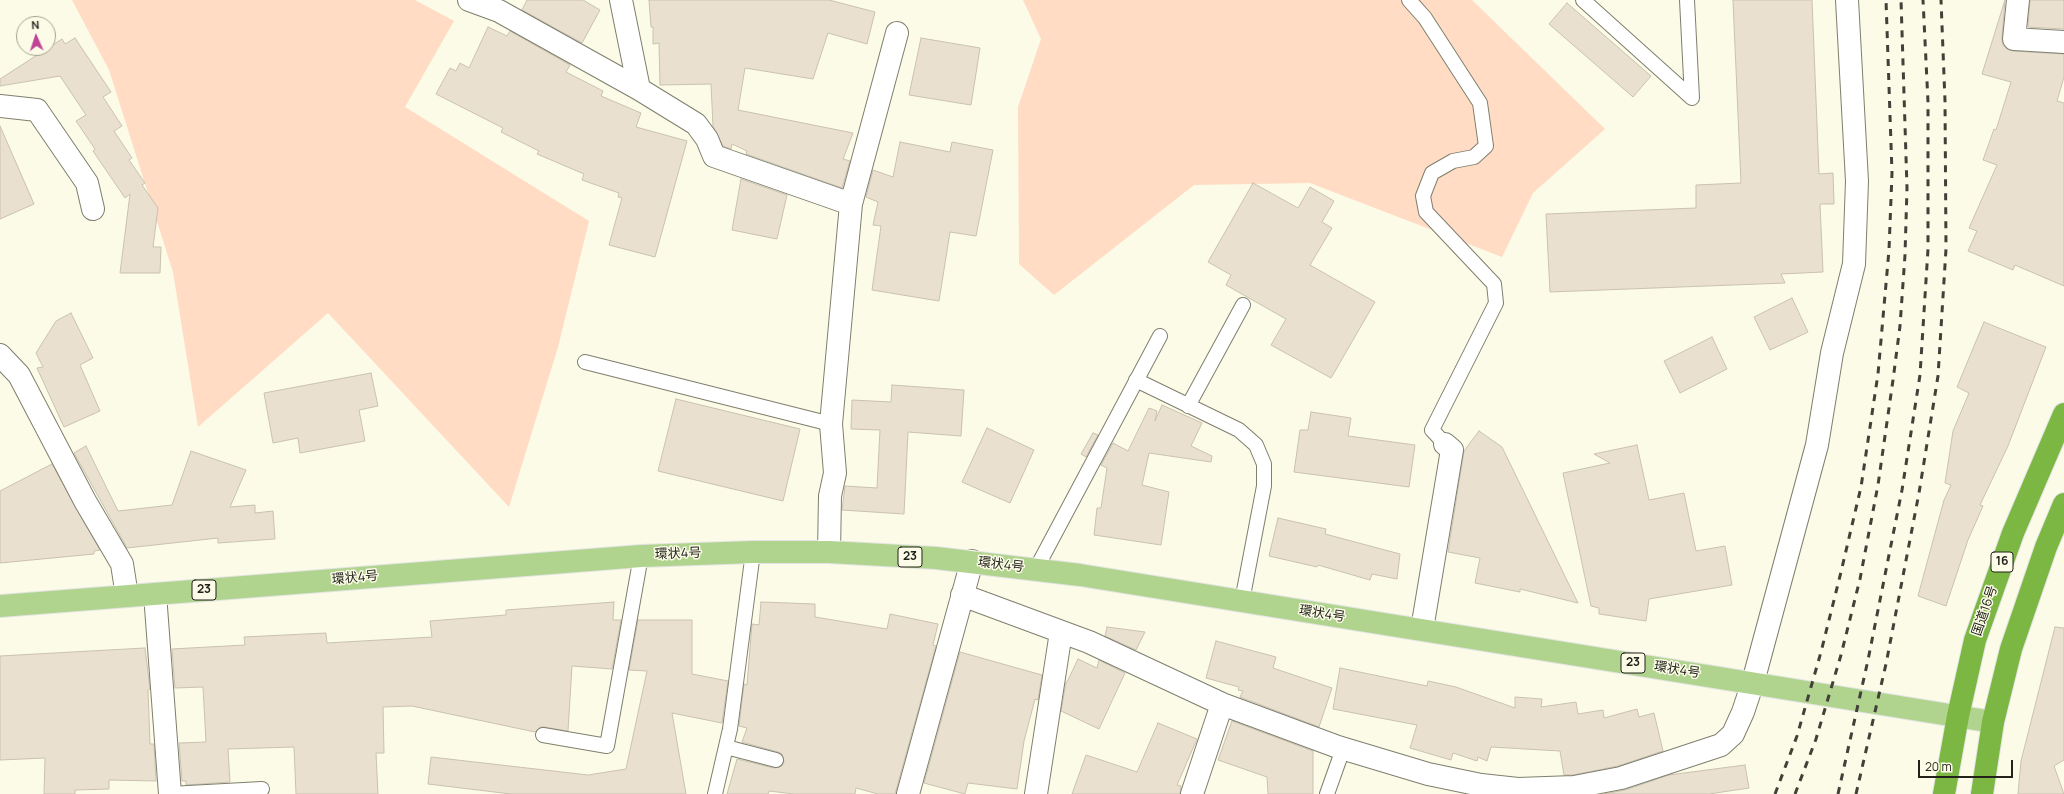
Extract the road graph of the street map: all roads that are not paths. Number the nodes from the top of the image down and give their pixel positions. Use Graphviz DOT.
graph roads {
  1 [pos="469,0"];
  2 [pos="621,0"];
  3 [pos="1409,0"];
  4 [pos="1583,0"];
  5 [pos="1687,0"];
  6 [pos="1847,0"];
  7 [pos="2018,0"];
  8 [pos="897,33"];
  9 [pos="2064,42"];
  10 [pos="639,90"];
  11 [pos="0,106"];
  12 [pos="851,204"];
  13 [pos="93,209"];
  14 [pos="1243,305"];
  15 [pos="1160,336"];
  16 [pos="0,355"];
  17 [pos="585,362"];
  18 [pos="1136,380"];
  19 [pos="1188,406"];
  20 [pos="2064,414"];
  21 [pos="831,424"];
  22 [pos="1445,444"];
  23 [pos="2064,504"];
  24 [pos="753,552"];
  25 [pos="829,552"];
  26 [pos="641,556"];
  27 [pos="972,561"];
  28 [pos="1036,569"];
  29 [pos="155,594"];
  30 [pos="962,595"];
  31 [pos="127,596"];
  32 [pos="1242,601"];
  33 [pos="0,606"];
  34 [pos="1422,629"];
  35 [pos="1061,632"];
  36 [pos="1753,682"];
  37 [pos="1222,704"];
  38 [pos="1958,716"];
  39 [pos="1993,722"];
  40 [pos="544,736"];
  41 [pos="726,746"];
  42 [pos="1343,749"];
  43 [pos="776,760"];
  44 [pos="262,789"];
  45 [pos="1517,792"];
  46 [pos="170,794"];
  47 [pos="715,794"];
  48 [pos="908,794"];
  49 [pos="1036,794"];
  50 [pos="1192,794"];
  51 [pos="1327,794"];
  52 [pos="1944,794"];
  53 [pos="1982,794"];
  1 -- 10 [label="street"];
  2 -- 10 [label="street"];
  3 -- 22 [label="lane"];
  4 -- 5 [label="lane"];
  6 -- 36 [label="street"];
  7 -- 9 [label="street"];
  8 -- 12 [label="street"];
  10 -- 12 [label="street"];
  11 -- 13 [label="street"];
  12 -- 21 [label="street"];
  14 -- 19 [label="lane"];
  15 -- 18 [label="lane"];
  16 -- 31 [label="street"];
  17 -- 21 [label="lane"];
  18 -- 19 [label="lane"];
  18 -- 28 [label="lane"];
  19 -- 32 [label="lane"];
  20 -- 38 [label="highway, 国道16号 / 16"];
  21 -- 25 [label="street"];
  22 -- 34 [label="street"];
  23 -- 39 [label="highway"];
  24 -- 25 [label="main road, 環状4号 / 23"];
  24 -- 26 [label="main road, 環状4号 / 23"];
  24 -- 41 [label="lane"];
  25 -- 27 [label="main road, 環状4号 / 23"];
  26 -- 29 [label="main road, 環状4号 / 23"];
  26 -- 40 [label="lane"];
  27 -- 28 [label="main road, 環状4号 / 23"];
  27 -- 30 [label="street"];
  28 -- 32 [label="main road, 環状4号 / 23"];
  29 -- 31 [label="main road, 環状4号 / 23"];
  29 -- 46 [label="street"];
  30 -- 35 [label="street"];
  30 -- 48 [label="street"];
  31 -- 33 [label="main road, 環状4号 / 23"];
  32 -- 34 [label="main road, 環状4号 / 23"];
  34 -- 36 [label="main road, 環状4号 / 23"];
  35 -- 37 [label="street"];
  35 -- 49 [label="street"];
  36 -- 38 [label="main road, 環状4号 / 23"];
  36 -- 45 [label="street"];
  37 -- 42 [label="street"];
  37 -- 50 [label="street"];
  38 -- 39 [label="main road, 環状4号 / 23"];
  38 -- 52 [label="highway, 国道16号 / 16"];
  39 -- 53 [label="highway"];
  41 -- 43 [label="lane"];
  41 -- 47 [label="lane"];
  42 -- 45 [label="street"];
  42 -- 51 [label="lane"];
  44 -- 46 [label="lane"];
}
